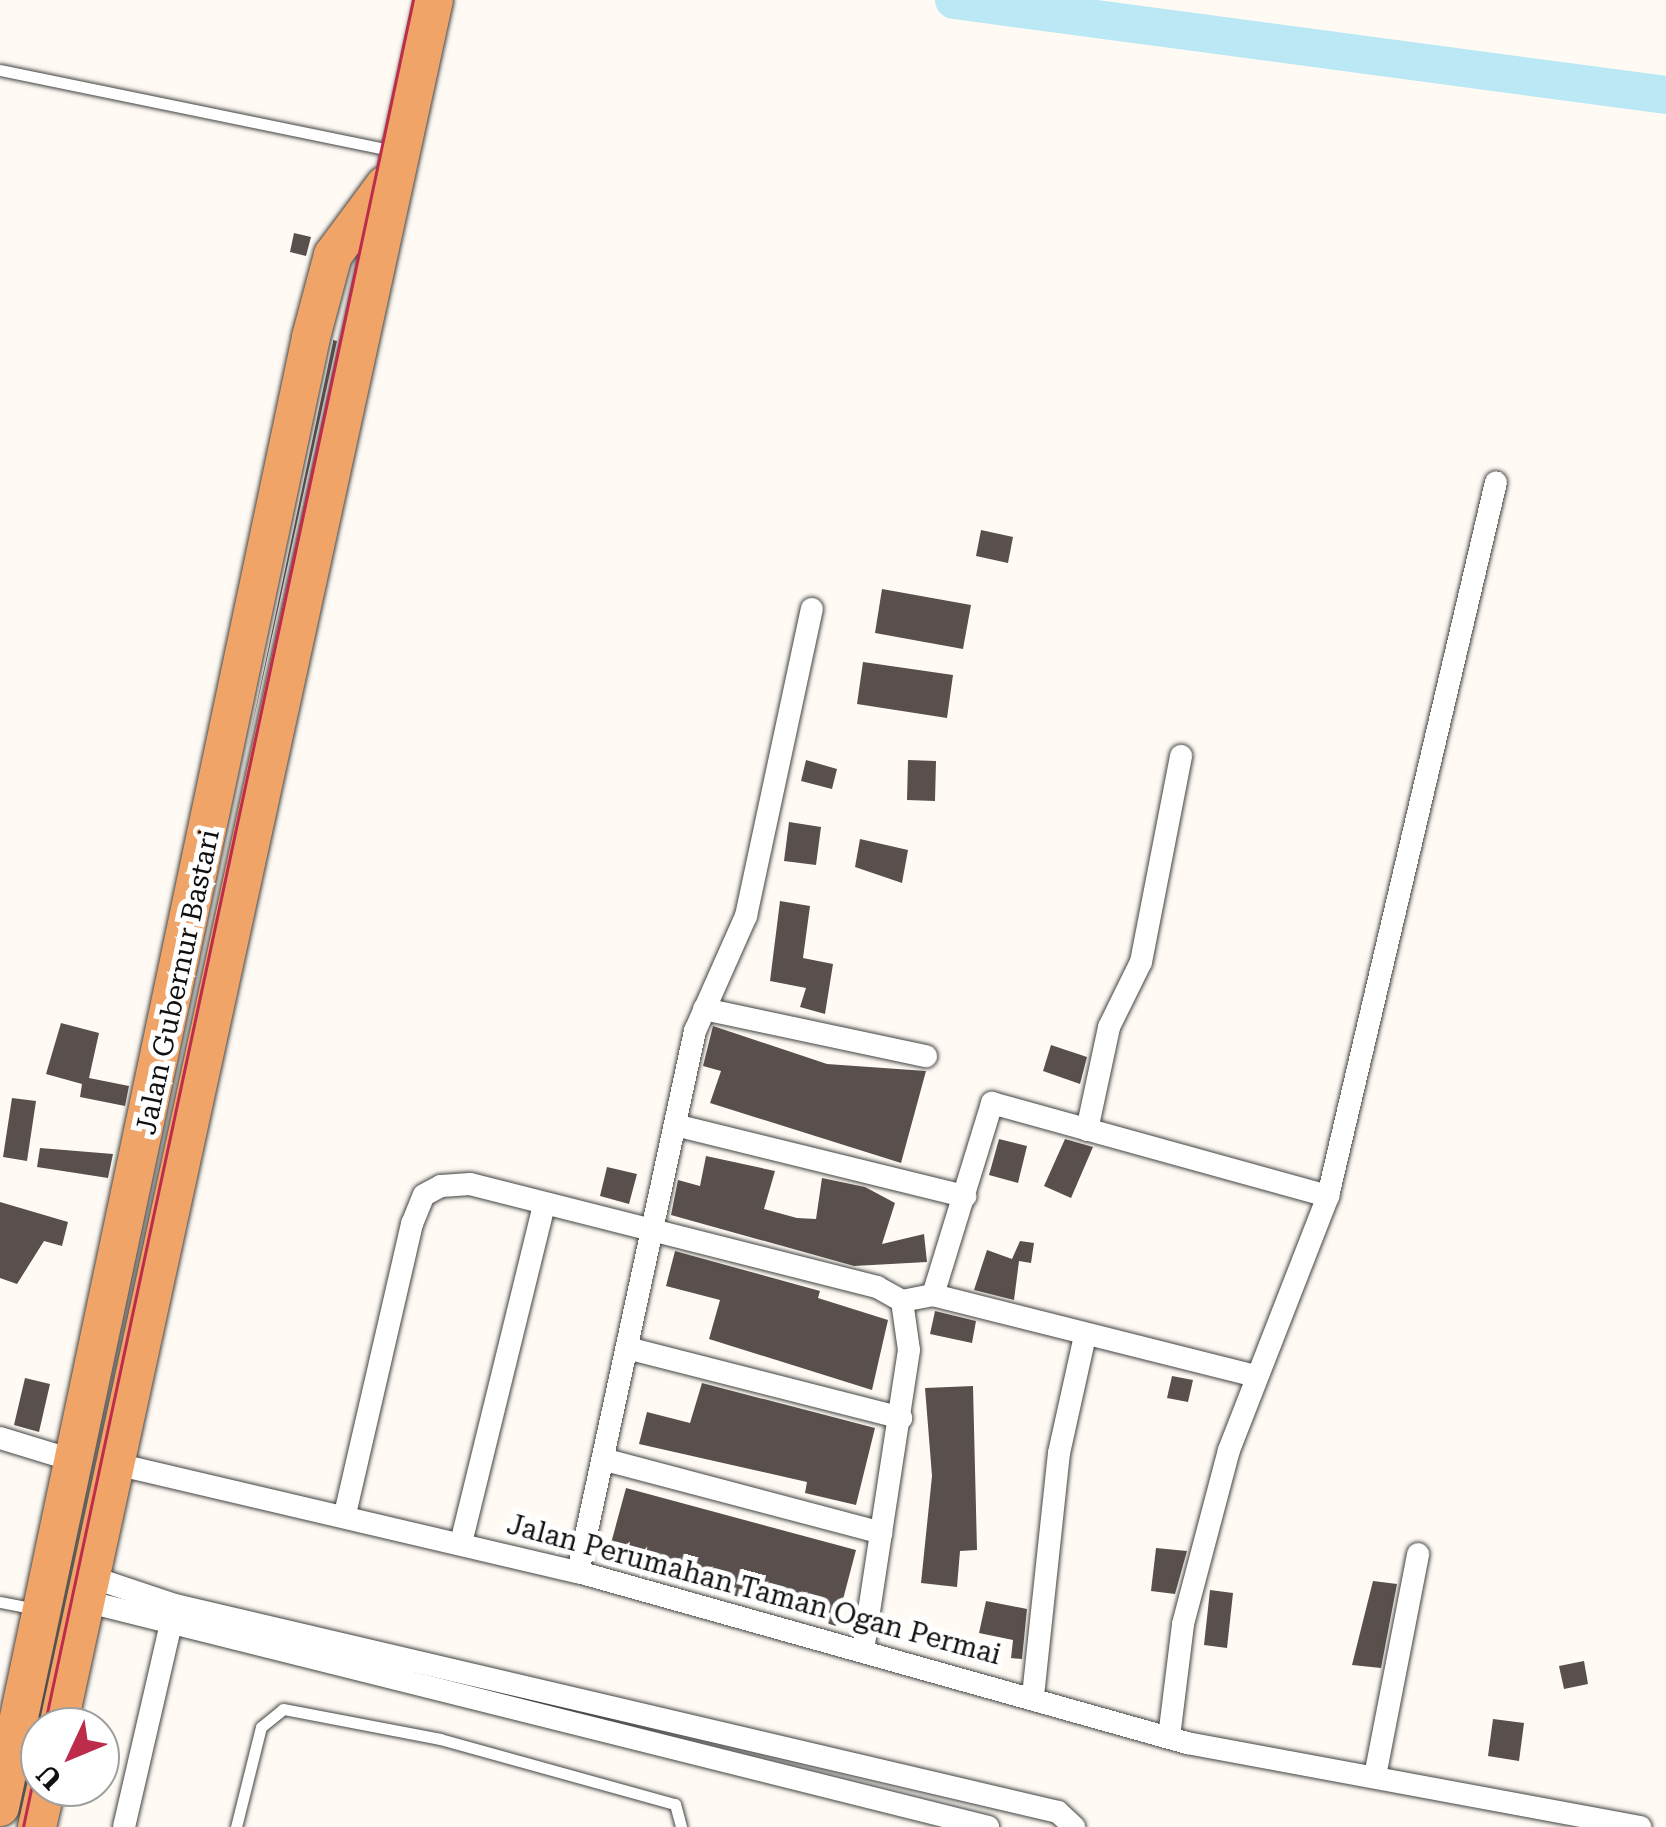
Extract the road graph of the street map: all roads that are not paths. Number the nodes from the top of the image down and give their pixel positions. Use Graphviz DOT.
graph roads {
  1 [pos="434,0"];
  2 [pos="0,70"];
  3 [pos="395,164"];
  4 [pos="1496,482"];
  5 [pos="812,610"];
  6 [pos="1182,756"];
  7 [pos="199,887"];
  8 [pos="239,904"];
  9 [pos="704,1009"];
  10 [pos="926,1056"];
  11 [pos="676,1124"];
  12 [pos="1087,1130"];
  13 [pos="965,1196"];
  14 [pos="1328,1196"];
  15 [pos="544,1204"];
  16 [pos="653,1234"];
  17 [pos="932,1295"];
  18 [pos="902,1301"];
  19 [pos="1085,1336"];
  20 [pos="632,1350"];
  21 [pos="1256,1376"];
  22 [pos="901,1418"];
  23 [pos="0,1438"];
  24 [pos="606,1460"];
  25 [pos="75,1461"];
  26 [pos="116,1464"];
  27 [pos="345,1514"];
  28 [pos="882,1533"];
  29 [pos="462,1543"];
  30 [pos="1418,1554"];
  31 [pos="578,1572"];
  32 [pos="100,1593"];
  33 [pos="0,1602"];
  34 [pos="44,1611"];
  35 [pos="162,1612"];
  36 [pos="862,1652"];
  37 [pos="1032,1696"];
  38 [pos="64,1707"];
  39 [pos="8,1735"];
  40 [pos="1169,1737"];
  41 [pos="1375,1776"];
  42 [pos="0,1807"];
  43 [pos="124,1827"];
  44 [pos="236,1827"];
  45 [pos="681,1827"];
  46 [pos="988,1827"];
  47 [pos="1074,1827"];
  48 [pos="1640,1827"];
  1 -- 3 [label="highway, Jalan Gubernur Bastari"];
  2 -- 3 [label="lane"];
  3 -- 7 [label="highway, Jalan Gubernur Bastari"];
  3 -- 8 [label="highway, Jalan Gubernur Bastari"];
  4 -- 14 [label="street"];
  5 -- 9 [label="street"];
  6 -- 12 [label="street"];
  7 -- 8 [label="highway"];
  7 -- 25 [label="highway, Jalan Gubernur Bastari"];
  8 -- 26 [label="highway, Jalan Gubernur Bastari"];
  9 -- 10 [label="street"];
  9 -- 11 [label="street"];
  11 -- 13 [label="street"];
  11 -- 16 [label="street"];
  12 -- 13 [label="street"];
  12 -- 14 [label="street"];
  13 -- 17 [label="street"];
  14 -- 21 [label="street"];
  15 -- 16 [label="street"];
  15 -- 27 [label="street"];
  15 -- 29 [label="street"];
  16 -- 18 [label="street"];
  16 -- 20 [label="street"];
  17 -- 18 [label="street"];
  17 -- 19 [label="street"];
  18 -- 22 [label="street"];
  19 -- 21 [label="street"];
  19 -- 37 [label="street"];
  20 -- 22 [label="street"];
  20 -- 24 [label="street"];
  21 -- 40 [label="street"];
  22 -- 28 [label="street"];
  23 -- 25 [label="street"];
  24 -- 28 [label="street"];
  24 -- 31 [label="street"];
  25 -- 34 [label="highway, Jalan Gubernur Bastari"];
  26 -- 27 [label="street, Jalan Perumahan Taman Ogan Permai"];
  26 -- 32 [label="highway, Jalan Gubernur Bastari"];
  27 -- 29 [label="street, Jalan Perumahan Taman Ogan Permai"];
  28 -- 36 [label="street"];
  29 -- 31 [label="street, Jalan Perumahan Taman Ogan Permai"];
  30 -- 41 [label="street"];
  31 -- 36 [label="street, Jalan Perumahan Taman Ogan Permai"];
  32 -- 35 [label="street"];
  32 -- 38 [label="highway, Jalan Gubernur Bastari"];
  33 -- 34 [label="lane"];
  34 -- 39 [label="highway, Jalan Gubernur Bastari"];
  35 -- 43 [label="street"];
  35 -- 46 [label="street"];
  35 -- 47 [label="street"];
  36 -- 37 [label="street, Jalan Perumahan Taman Ogan Permai"];
  37 -- 40 [label="street, Jalan Perumahan Taman Ogan Permai"];
  39 -- 42 [label="highway, Jalan Gubernur Bastari"];
  40 -- 41 [label="street, Jalan Perumahan Taman Ogan Permai"];
  41 -- 48 [label="street, Jalan Perumahan Taman Ogan Permai"];
  44 -- 45 [label="lane"];
}
